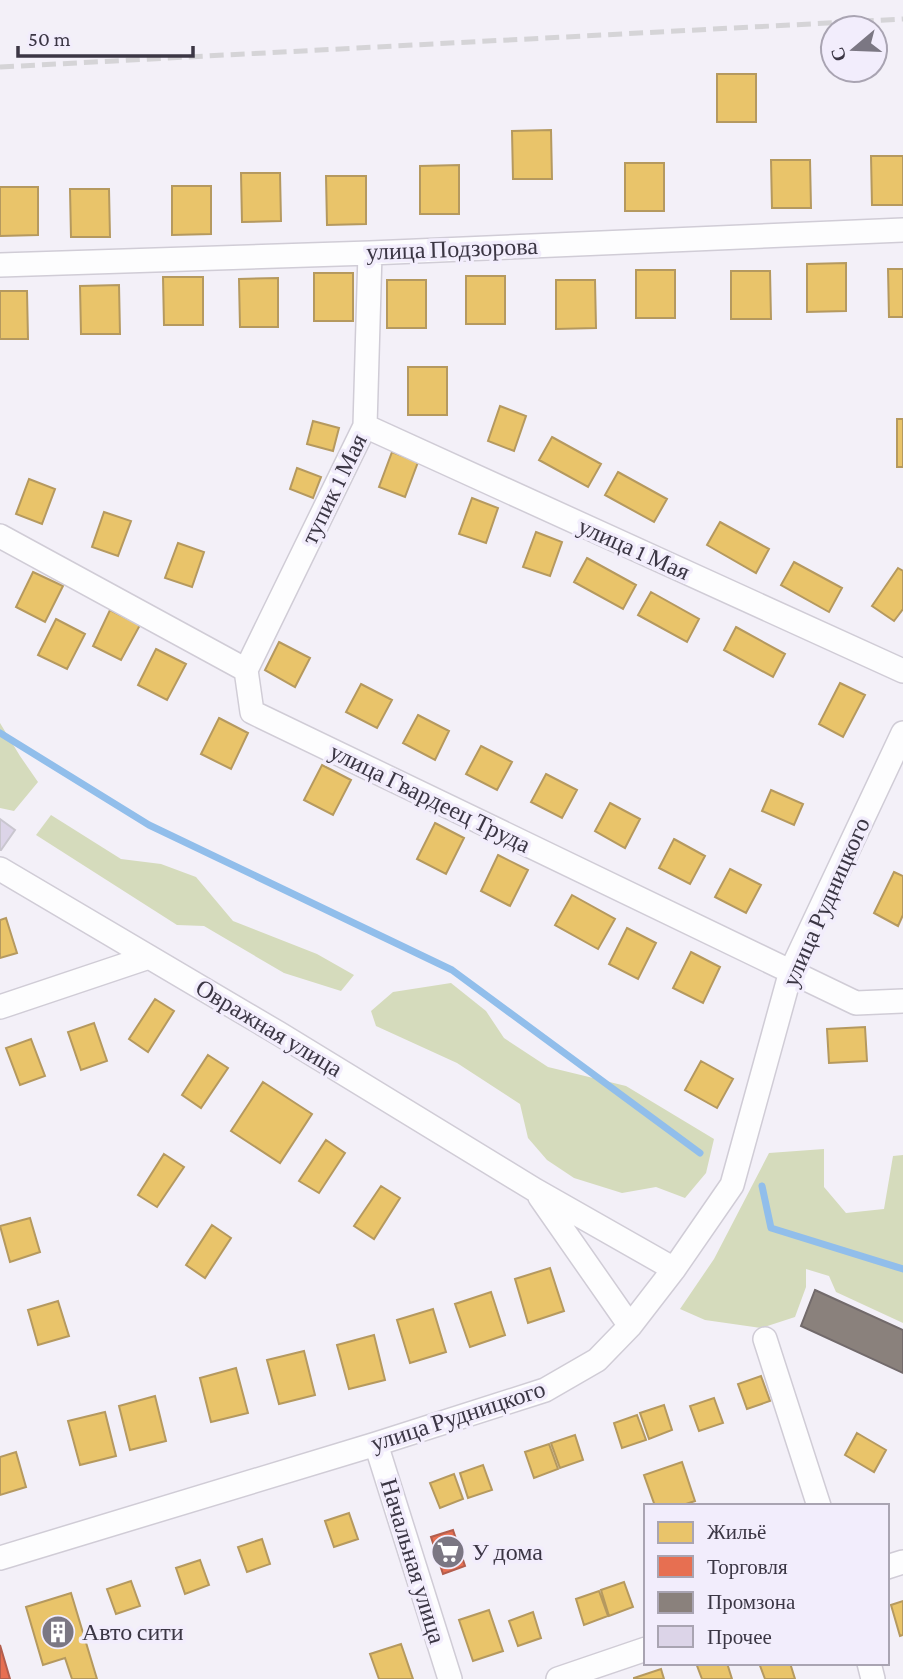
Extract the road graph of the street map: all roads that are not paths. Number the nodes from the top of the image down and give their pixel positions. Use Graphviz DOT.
graph roads {
  1 [pos="903,230"];
  2 [pos="370,253"];
  3 [pos="0,265"];
  4 [pos="365,426"];
  5 [pos="0,536"];
  6 [pos="246,670"];
  7 [pos="903,671"];
  8 [pos="903,733"];
  9 [pos="0,869"];
  10 [pos="149,957"];
  11 [pos="791,971"];
  12 [pos="903,1001"];
  13 [pos="0,1007"];
  14 [pos="535,1190"];
  15 [pos="674,1269"];
  16 [pos="630,1326"];
  17 [pos="765,1339"];
  18 [pos="376,1444"];
  19 [pos="818,1504"];
  20 [pos="0,1558"];
  21 [pos="644,1650"];
  22 [pos="450,1679"];
  23 [pos="558,1679"];
  1 -- 2 [label="street, улица Подзорова"];
  2 -- 3 [label="street, улица Подзорова"];
  2 -- 4 [label="street, тупик 1 Мая"];
  4 -- 6 [label="street, тупик 1 Мая"];
  4 -- 7 [label="street, улица 1 Мая"];
  5 -- 6 [label="street"];
  6 -- 11 [label="street, улица Гвардеец Труда"];
  8 -- 11 [label="street, улица Рудницкого"];
  9 -- 10 [label="street, Овражная улица"];
  10 -- 13 [label="street"];
  10 -- 14 [label="street, Овражная улица"];
  11 -- 12 [label="street, улица Гвардеец Труда"];
  11 -- 15 [label="street, улица Рудницкого"];
  14 -- 15 [label="street, Овражная улица"];
  14 -- 16 [label="street, Овражная улица"];
  15 -- 16 [label="street, улица Рудницкого"];
  16 -- 18 [label="street, улица Рудницкого"];
  17 -- 19 [label="street"];
  18 -- 20 [label="street, улица Рудницкого"];
  18 -- 22 [label="street, Начальная улица"];
  21 -- 23 [label="street"];
}
